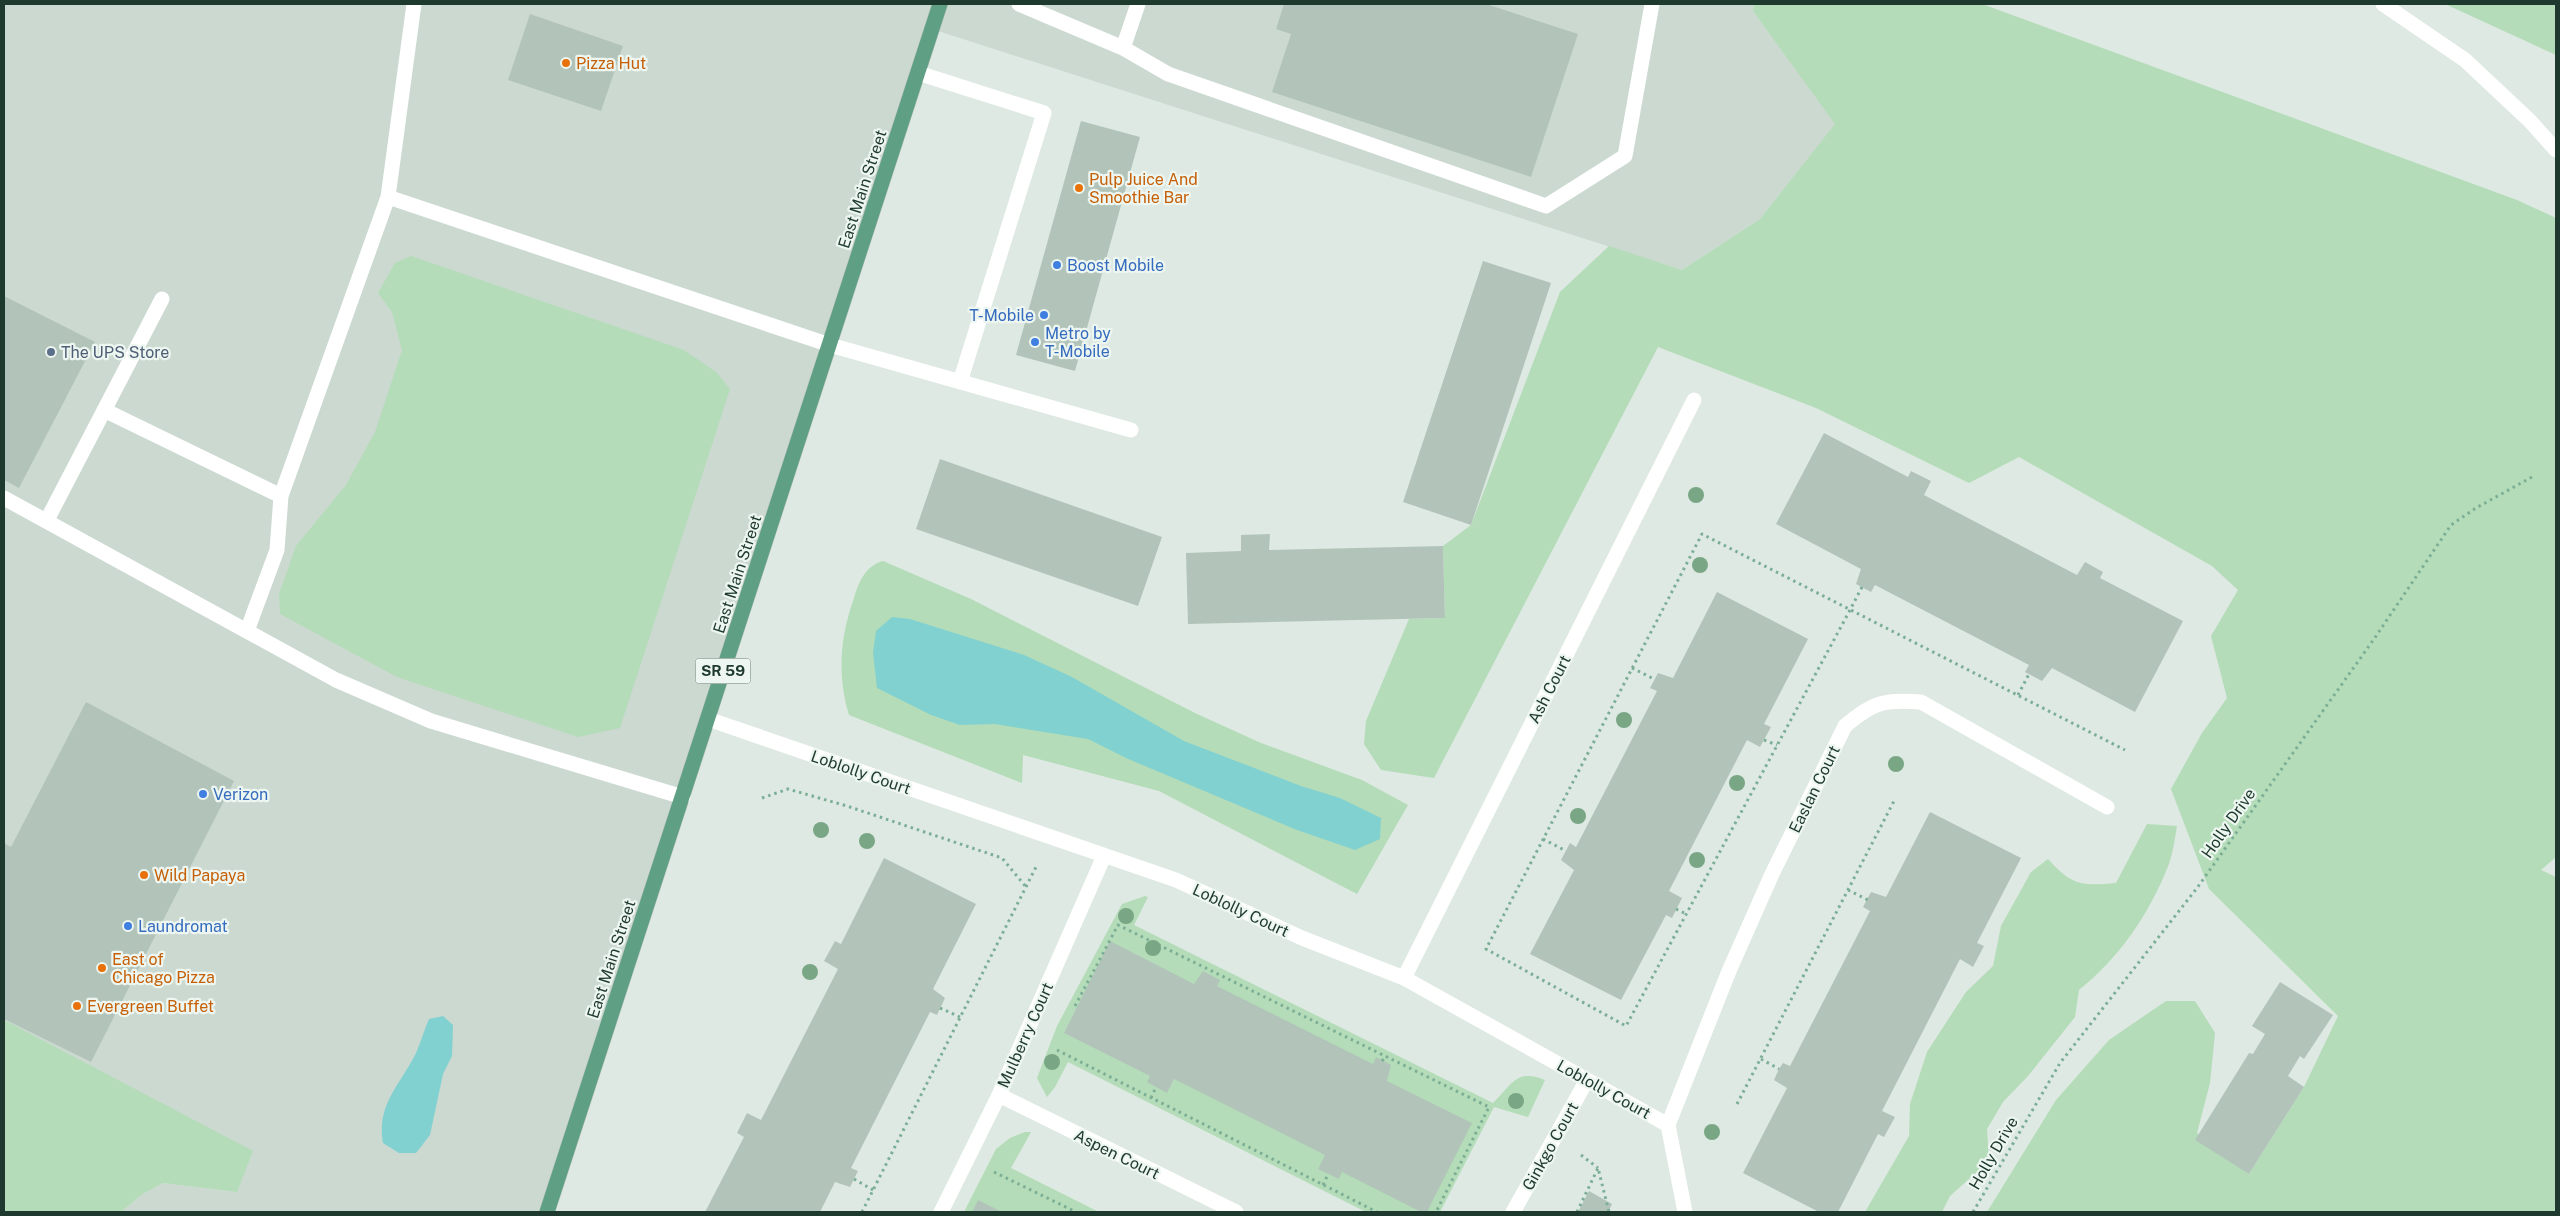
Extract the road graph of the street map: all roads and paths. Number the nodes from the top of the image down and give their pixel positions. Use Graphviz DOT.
graph roads {
  1 [pos="414,4"];
  2 [pos="940,4"];
  3 [pos="1019,4"];
  4 [pos="1138,4"];
  5 [pos="1652,4"];
  6 [pos="2382,4"];
  7 [pos="1122,48"];
  8 [pos="918,73"];
  9 [pos="2556,150"];
  10 [pos="388,197"];
  11 [pos="162,299"];
  12 [pos="830,345"];
  13 [pos="960,382"];
  14 [pos="1694,400"];
  15 [pos="104,410"];
  16 [pos="1131,430"];
  17 [pos="2532,477"];
  18 [pos="282,496"];
  19 [pos="4,498"];
  20 [pos="47,520"];
  21 [pos="1862,587"];
  22 [pos="1850,610"];
  23 [pos="247,631"];
  24 [pos="1632,668"];
  25 [pos="2029,674"];
  26 [pos="1652,678"];
  27 [pos="2018,696"];
  28 [pos="708,719"];
  29 [pos="1764,740"];
  30 [pos="1777,745"];
  31 [pos="2125,750"];
  32 [pos="683,797"];
  33 [pos="762,798"];
  34 [pos="1894,801"];
  35 [pos="2106,807"];
  36 [pos="1543,839"];
  37 [pos="1566,851"];
  38 [pos="1104,856"];
  39 [pos="1038,864"];
  40 [pos="1026,887"];
  41 [pos="1848,890"];
  42 [pos="1868,900"];
  43 [pos="1676,909"];
  44 [pos="1686,914"];
  45 [pos="1404,978"];
  46 [pos="940,1008"];
  47 [pos="1071,1013"];
  48 [pos="960,1017"];
  49 [pos="1057,1050"];
  50 [pos="1386,1056"];
  51 [pos="1760,1059"];
  52 [pos="1382,1061"];
  53 [pos="1780,1069"];
  54 [pos="1587,1080"];
  55 [pos="1156,1087"];
  56 [pos="999,1095"];
  57 [pos="1151,1098"];
  58 [pos="1737,1104"];
  59 [pos="1668,1125"];
  60 [pos="1578,1153"];
  61 [pos="1598,1168"];
  62 [pos="992,1170"];
  63 [pos="1328,1174"];
  64 [pos="854,1179"];
  65 [pos="1323,1185"];
  66 [pos="873,1190"];
  67 [pos="547,1212"];
  68 [pos="862,1212"];
  69 [pos="941,1212"];
  70 [pos="1076,1212"];
  71 [pos="1236,1212"];
  72 [pos="1377,1212"];
  73 [pos="1436,1212"];
  74 [pos="1513,1212"];
  75 [pos="1576,1212"];
  76 [pos="1609,1212"];
  77 [pos="1685,1212"];
  78 [pos="1973,1212"];
  1 -- 10 [label="lane"];
  2 -- 8 [label="main road, East Main Street / SR 59"];
  3 -- 7 [label="lane"];
  4 -- 7 [label="lane"];
  5 -- 7 [label="lane"];
  6 -- 9 [label="lane"];
  8 -- 12 [label="main road, East Main Street / SR 59"];
  8 -- 13 [label="lane"];
  10 -- 12 [label="lane"];
  10 -- 18 [label="lane"];
  11 -- 15 [label="lane"];
  12 -- 13 [label="lane"];
  12 -- 28 [label="main road, East Main Street / SR 59"];
  13 -- 16 [label="lane"];
  14 -- 45 [label="lane, Ash Court"];
  15 -- 18 [label="lane"];
  15 -- 20 [label="lane"];
  17 -- 78 [label="path, Holly Drive"];
  18 -- 23 [label="lane"];
  19 -- 20 [label="lane"];
  20 -- 23 [label="lane"];
  21 -- 22 [label="path"];
  22 -- 24 [label="path"];
  22 -- 27 [label="path"];
  22 -- 30 [label="path"];
  23 -- 32 [label="lane"];
  24 -- 26 [label="path"];
  24 -- 36 [label="path"];
  25 -- 27 [label="path"];
  27 -- 31 [label="path"];
  28 -- 32 [label="main road, East Main Street / SR 59"];
  28 -- 38 [label="lane, Loblolly Court"];
  29 -- 30 [label="path"];
  30 -- 44 [label="path"];
  32 -- 67 [label="main road, East Main Street / SR 59"];
  33 -- 40 [label="path"];
  34 -- 41 [label="path"];
  35 -- 59 [label="lane, Easlan Court"];
  36 -- 37 [label="path"];
  36 -- 44 [label="path"];
  38 -- 45 [label="lane, Loblolly Court"];
  38 -- 56 [label="lane, Mulberry Court"];
  39 -- 40 [label="path"];
  40 -- 48 [label="path"];
  41 -- 42 [label="path"];
  41 -- 51 [label="path"];
  43 -- 44 [label="path"];
  45 -- 54 [label="lane, Loblolly Court"];
  46 -- 48 [label="path"];
  47 -- 50 [label="path"];
  48 -- 66 [label="path"];
  49 -- 57 [label="path"];
  50 -- 52 [label="path"];
  50 -- 73 [label="path"];
  51 -- 53 [label="path"];
  51 -- 58 [label="path"];
  54 -- 59 [label="lane, Loblolly Court"];
  54 -- 74 [label="lane, Ginkgo Court"];
  55 -- 57 [label="path"];
  56 -- 69 [label="lane, Mulberry Court"];
  56 -- 71 [label="lane, Aspen Court"];
  57 -- 65 [label="path"];
  59 -- 77 [label="lane, Loblolly Court"];
  60 -- 61 [label="path"];
  61 -- 75 [label="path"];
  61 -- 76 [label="path"];
  62 -- 70 [label="path"];
  63 -- 65 [label="path"];
  64 -- 66 [label="path"];
  65 -- 72 [label="path"];
  66 -- 68 [label="path"];
}
